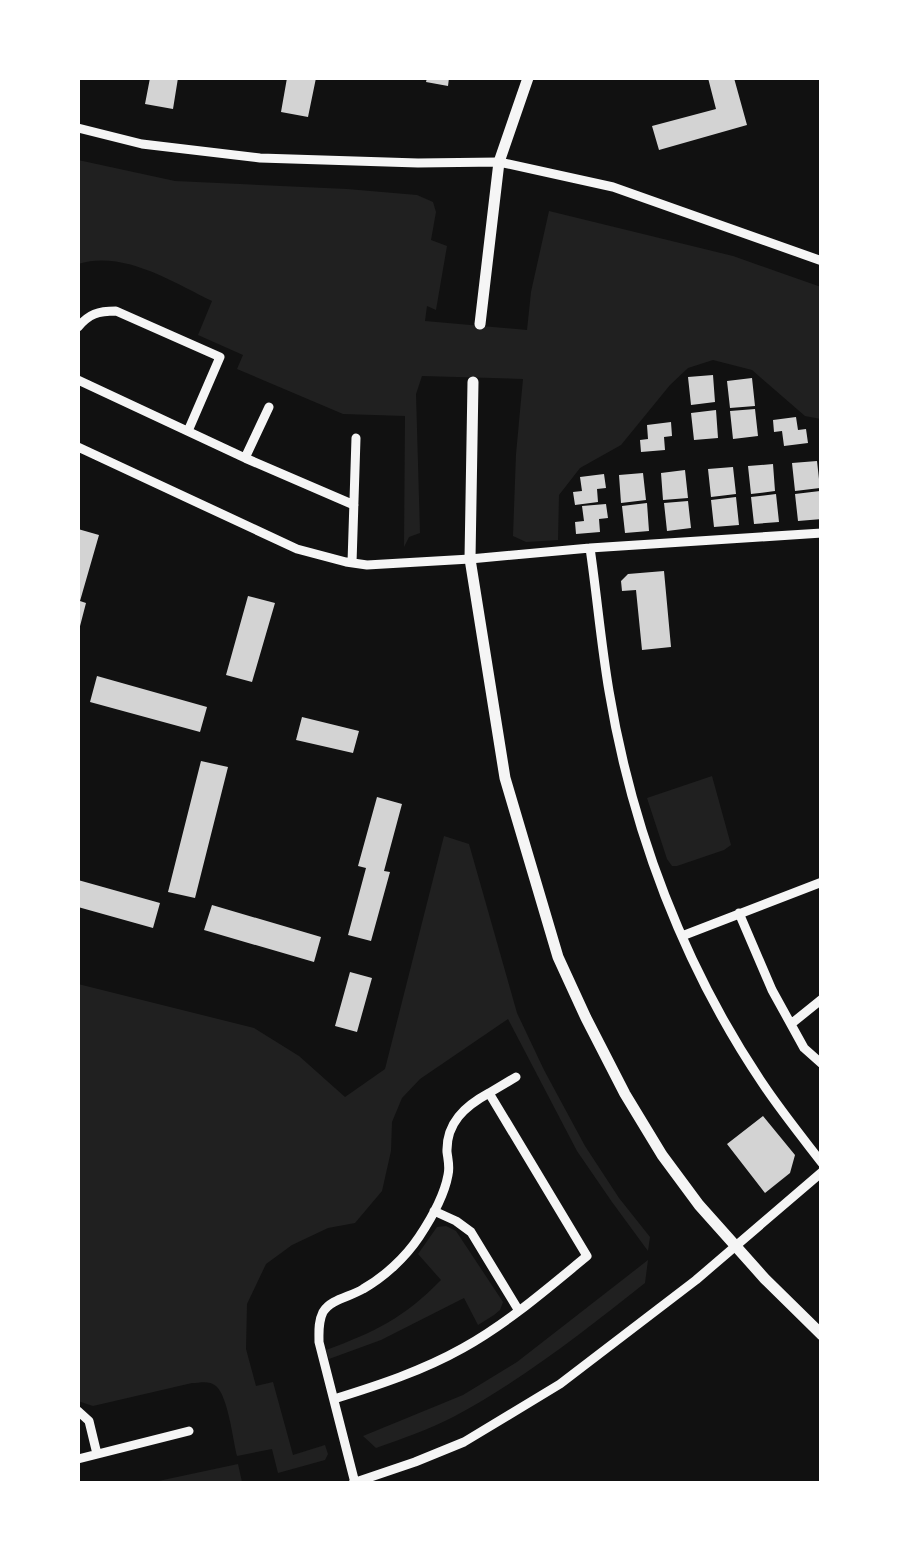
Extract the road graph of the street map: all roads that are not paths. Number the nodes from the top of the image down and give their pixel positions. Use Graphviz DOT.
graph roads {
  1 [pos="528,78"];
  2 [pos="78,128"];
  3 [pos="499,162"];
  4 [pos="822,262"];
  5 [pos="480,324"];
  6 [pos="78,328"];
  7 [pos="78,380"];
  8 [pos="473,382"];
  9 [pos="269,407"];
  10 [pos="188,431"];
  11 [pos="356,438"];
  12 [pos="78,447"];
  13 [pos="244,458"];
  14 [pos="354,505"];
  15 [pos="822,532"];
  16 [pos="590,548"];
  17 [pos="470,560"];
  18 [pos="352,563"];
  19 [pos="822,882"];
  20 [pos="739,913"];
  21 [pos="682,936"];
  22 [pos="822,999"];
  23 [pos="791,1024"];
  24 [pos="822,1064"];
  25 [pos="516,1076"];
  26 [pos="489,1093"];
  27 [pos="822,1163"];
  28 [pos="822,1172"];
  29 [pos="434,1212"];
  30 [pos="736,1246"];
  31 [pos="519,1312"];
  32 [pos="822,1335"];
  33 [pos="334,1399"];
  34 [pos="78,1410"];
  35 [pos="189,1431"];
  36 [pos="97,1454"];
  37 [pos="78,1459"];
  38 [pos="354,1483"];
  1 -- 3 [label="street"];
  2 -- 3 [label="street"];
  3 -- 4 [label="street"];
  3 -- 5 [label="street"];
  6 -- 10 [label="street"];
  7 -- 10 [label="street"];
  8 -- 17 [label="street"];
  9 -- 13 [label="street"];
  10 -- 13 [label="street"];
  11 -- 14 [label="street"];
  12 -- 18 [label="street"];
  13 -- 14 [label="street"];
  14 -- 18 [label="street"];
  15 -- 16 [label="street"];
  16 -- 17 [label="street"];
  16 -- 21 [label="street"];
  17 -- 18 [label="street"];
  17 -- 30 [label="street"];
  19 -- 20 [label="street"];
  20 -- 21 [label="street"];
  20 -- 23 [label="street"];
  21 -- 27 [label="street"];
  22 -- 23 [label="street"];
  23 -- 24 [label="street"];
  25 -- 26 [label="street"];
  26 -- 29 [label="street"];
  26 -- 31 [label="street"];
  28 -- 30 [label="street"];
  29 -- 31 [label="street"];
  29 -- 33 [label="street"];
  30 -- 32 [label="street"];
  30 -- 38 [label="street"];
  31 -- 33 [label="street"];
  33 -- 38 [label="street"];
  34 -- 36 [label="street"];
  35 -- 36 [label="street"];
  36 -- 37 [label="street"];
}
